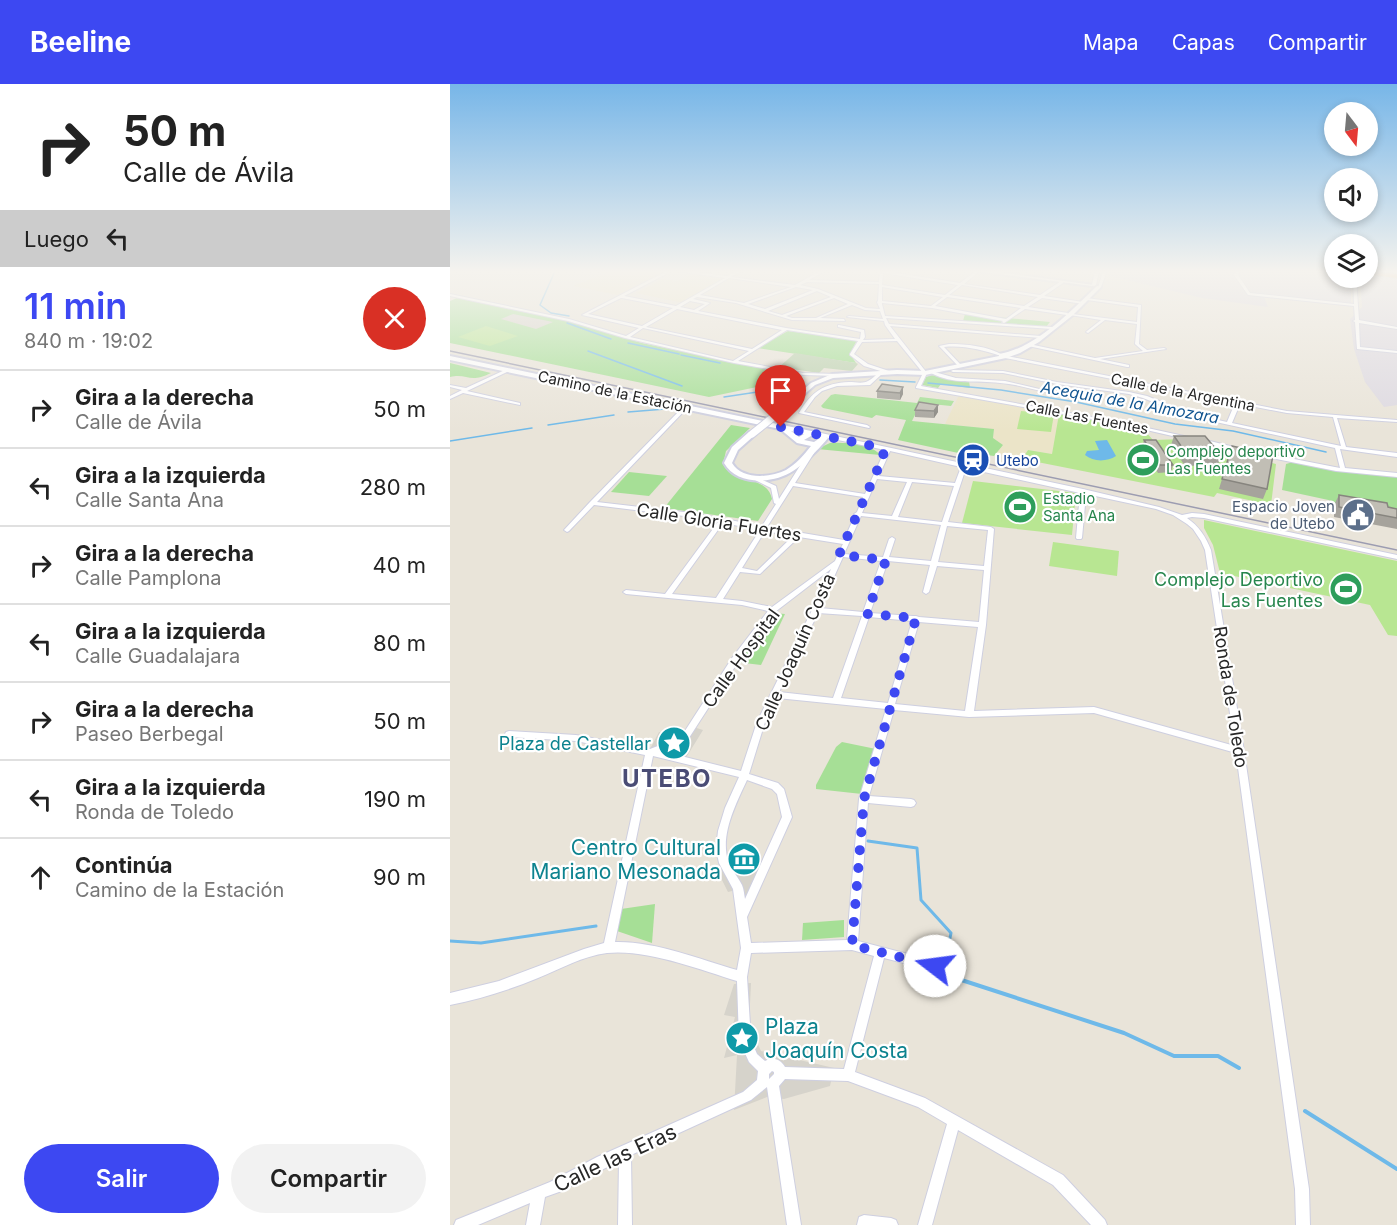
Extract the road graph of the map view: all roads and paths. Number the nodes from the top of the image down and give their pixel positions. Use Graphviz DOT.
graph roads {
  1 [pos="585,324"];
  2 [pos="630,324"];
  3 [pos="649,324"];
  4 [pos="762,324"];
  5 [pos="841,324"];
  6 [pos="887,324"];
  7 [pos="917,324"];
  8 [pos="989,324"];
  9 [pos="1057,324"];
  10 [pos="1098,324"];
  11 [pos="1137,324"];
  12 [pos="1355,324"];
  13 [pos="1374,324"];
  14 [pos="999,325"];
  15 [pos="644,327"];
  16 [pos="1052,328"];
  17 [pos="1397,328"];
  18 [pos="786,329"];
  19 [pos="1088,332"];
  20 [pos="626,337"];
  21 [pos="1041,337"];
  22 [pos="861,340"];
  23 [pos="897,340"];
  24 [pos="1029,345"];
  25 [pos="1164,349"];
  26 [pos="752,350"];
  27 [pos="1146,351"];
  28 [pos="1397,352"];
  29 [pos="1004,356"];
  30 [pos="450,358"];
  31 [pos="1093,359"];
  32 [pos="734,362"];
  33 [pos="1128,366"];
  34 [pos="954,369"];
  35 [pos="507,370"];
  36 [pos="933,372"];
  37 [pos="885,373"];
  38 [pos="925,373"];
  39 [pos="803,374"];
  40 [pos="837,375"];
  41 [pos="1062,377"];
  42 [pos="1127,382"];
  43 [pos="1057,383"];
  44 [pos="813,384"];
  45 [pos="1151,385"];
  46 [pos="450,386"];
  47 [pos="466,391"];
  48 [pos="1046,391"];
  49 [pos="1113,391"];
  50 [pos="1126,393"];
  51 [pos="1140,395"];
  52 [pos="450,398"];
  53 [pos="1106,400"];
  54 [pos="1238,402"];
  55 [pos="518,404"];
  56 [pos="687,406"];
  57 [pos="1335,418"];
  58 [pos="1397,422"];
  59 [pos="1229,424"];
  60 [pos="781,427"];
  61 [pos="867,427"];
  62 [pos="817,441"];
  63 [pos="802,443"];
  64 [pos="1337,447"];
  65 [pos="1344,448"];
  66 [pos="883,451"];
  67 [pos="1397,455"];
  68 [pos="803,456"];
  69 [pos="964,465"];
  70 [pos="1343,470"];
  71 [pos="1397,475"];
  72 [pos="752,477"];
  73 [pos="875,477"];
  74 [pos="910,481"];
  75 [pos="790,484"];
  76 [pos="958,485"];
  77 [pos="1083,491"];
  78 [pos="865,496"];
  79 [pos="592,503"];
  80 [pos="777,504"];
  81 [pos="857,514"];
  82 [pos="1183,517"];
  83 [pos="894,518"];
  84 [pos="722,520"];
  85 [pos="945,523"];
  86 [pos="763,527"];
  87 [pos="567,530"];
  88 [pos="798,535"];
  89 [pos="1079,538"];
  90 [pos="892,539"];
  91 [pos="845,542"];
  92 [pos="1397,557"];
  93 [pos="837,559"];
  94 [pos="886,560"];
  95 [pos="934,563"];
  96 [pos="987,568"];
  97 [pos="737,569"];
  98 [pos="626,592"];
  99 [pos="926,592"];
  100 [pos="667,596"];
  101 [pos="718,601"];
  102 [pos="772,610"];
  103 [pos="816,610"];
  104 [pos="867,614"];
  105 [pos="916,618"];
  106 [pos="982,625"];
  107 [pos="775,695"];
  108 [pos="836,700"];
  109 [pos="891,707"];
  110 [pos="969,714"];
  111 [pos="509,734"];
  112 [pos="1240,751"];
  113 [pos="650,752"];
  114 [pos="744,776"];
  115 [pos="864,799"];
  116 [pos="911,803"];
  117 [pos="742,916"];
  118 [pos="852,945"];
  119 [pos="608,948"];
  120 [pos="746,948"];
  121 [pos="880,952"];
  122 [pos="935,966"];
  123 [pos="742,977"];
  124 [pos="450,999"];
  125 [pos="848,1075"];
  126 [pos="770,1077"];
  127 [pos="954,1122"];
  128 [pos="625,1152"];
  129 [pos="539,1193"];
  130 [pos="461,1225"];
  131 [pos="533,1225"];
  132 [pos="625,1225"];
  133 [pos="794,1225"];
  134 [pos="864,1225"];
  135 [pos="891,1225"];
  136 [pos="925,1225"];
  137 [pos="1100,1225"];
  138 [pos="1303,1225"];
  1 -- 20 [label="street"];
  2 -- 15 [label="street"];
  3 -- 15 [label="street"];
  4 -- 18 [label="street"];
  5 -- 22 [label="street"];
  6 -- 23 [label="street"];
  7 -- 21 [label="street"];
  8 -- 14 [label="street"];
  9 -- 16 [label="street"];
  10 -- 19 [label="street"];
  11 -- 27 [label="street"];
  12 -- 28 [label="street"];
  13 -- 17 [label="street"];
  14 -- 16 [label="street"];
  15 -- 20 [label="street"];
  15 -- 26 [label="street"];
  16 -- 21 [label="street"];
  18 -- 22 [label="street"];
  18 -- 26 [label="street"];
  20 -- 32 [label="street"];
  21 -- 24 [label="street"];
  22 -- 23 [label="street"];
  22 -- 37 [label="street"];
  23 -- 38 [label="street"];
  24 -- 29 [label="street"];
  24 -- 31 [label="street"];
  25 -- 27 [label="street"];
  26 -- 32 [label="street"];
  27 -- 31 [label="street"];
  29 -- 34 [label="street"];
  29 -- 34 [label="street, Calle de la Argentina"];
  29 -- 42 [label="street, Calle de la Argentina"];
  30 -- 35 [label="street, Camino de la Estación"];
  31 -- 33 [label="street"];
  32 -- 39 [label="street"];
  34 -- 36 [label="street"];
  34 -- 43 [label="street"];
  35 -- 47 [label="street"];
  35 -- 56 [label="street, Camino de la Estación"];
  36 -- 38 [label="street"];
  36 -- 48 [label="street"];
  37 -- 38 [label="street"];
  37 -- 40 [label="street"];
  37 -- 61 [label="street"];
  38 -- 70 [label="street, Calle Las Fuentes"];
  39 -- 40 [label="street"];
  39 -- 44 [label="street"];
  40 -- 44 [label="street"];
  41 -- 43 [label="street"];
  42 -- 45 [label="street, Calle de la Argentina"];
  42 -- 50 [label="street"];
  43 -- 49 [label="street"];
  44 -- 72 [label="street, bridge"];
  45 -- 51 [label="street"];
  45 -- 54 [label="street, Calle de la Argentina"];
  46 -- 47 [label="street"];
  47 -- 52 [label="street"];
  47 -- 55 [label="street"];
  49 -- 50 [label="street"];
  49 -- 53 [label="street"];
  50 -- 51 [label="street"];
  51 -- 59 [label="street"];
  54 -- 57 [label="street, Calle de la Argentina"];
  54 -- 59 [label="street"];
  56 -- 60 [label="street, Camino de la Estación"];
  56 -- 79 [label="street"];
  57 -- 58 [label="street, Calle de la Argentina"];
  57 -- 65 [label="street"];
  59 -- 64 [label="street"];
  60 -- 62 [label="street, Camino de la Estación"];
  60 -- 63 [label="street, Camino de la Estación"];
  62 -- 63 [label="street"];
  62 -- 66 [label="street, Ronda de Toledo"];
  62 -- 68 [label="street"];
  62 -- 75 [label="street"];
  63 -- 68 [label="street"];
  64 -- 65 [label="street"];
  64 -- 70 [label="street"];
  65 -- 67 [label="street"];
  66 -- 69 [label="street, Ronda de Toledo"];
  66 -- 73 [label="street, Calle Joaquín Costa"];
  68 -- 72 [label="street"];
  69 -- 76 [label="street"];
  69 -- 77 [label="street, Ronda de Toledo"];
  70 -- 71 [label="street, Calle Las Fuentes"];
  72 -- 80 [label="street"];
  73 -- 74 [label="street"];
  73 -- 78 [label="street, Calle Joaquín Costa"];
  74 -- 76 [label="street"];
  74 -- 83 [label="street"];
  75 -- 78 [label="street"];
  75 -- 80 [label="street"];
  76 -- 85 [label="street"];
  77 -- 82 [label="street, Ronda de Toledo"];
  77 -- 89 [label="street"];
  78 -- 81 [label="street, Calle Joaquín Costa"];
  79 -- 84 [label="street, Calle Gloria Fuertes"];
  79 -- 87 [label="street"];
  80 -- 86 [label="street"];
  81 -- 83 [label="street"];
  81 -- 91 [label="street, Calle Joaquín Costa"];
  82 -- 92 [label="street"];
  82 -- 112 [label="street, Ronda de Toledo"];
  83 -- 85 [label="street"];
  84 -- 86 [label="street, Calle Gloria Fuertes"];
  84 -- 100 [label="street"];
  85 -- 95 [label="street"];
  85 -- 96 [label="street"];
  86 -- 88 [label="street, Calle Gloria Fuertes"];
  86 -- 97 [label="street"];
  88 -- 91 [label="street, Calle Gloria Fuertes"];
  88 -- 97 [label="street"];
  90 -- 94 [label="street"];
  91 -- 93 [label="street, Calle Joaquín Costa"];
  93 -- 94 [label="street"];
  93 -- 102 [label="street, Calle Hospital"];
  93 -- 103 [label="street, Calle Joaquín Costa"];
  94 -- 95 [label="street"];
  94 -- 104 [label="street"];
  95 -- 96 [label="street"];
  95 -- 99 [label="street"];
  96 -- 106 [label="street"];
  97 -- 101 [label="street"];
  98 -- 100 [label="street"];
  100 -- 101 [label="street"];
  101 -- 102 [label="street"];
  102 -- 113 [label="street, Calle Hospital"];
  103 -- 104 [label="street"];
  103 -- 107 [label="street, Calle Joaquín Costa"];
  104 -- 105 [label="street"];
  104 -- 108 [label="street"];
  105 -- 106 [label="street"];
  105 -- 109 [label="street"];
  106 -- 110 [label="street"];
  107 -- 108 [label="street"];
  107 -- 114 [label="street, Calle Joaquín Costa"];
  108 -- 109 [label="street"];
  109 -- 110 [label="street"];
  109 -- 115 [label="street"];
  110 -- 112 [label="street"];
  111 -- 113 [label="street"];
  112 -- 138 [label="street, Ronda de Toledo"];
  113 -- 114 [label="street"];
  113 -- 119 [label="street"];
  114 -- 117 [label="street, Calle Joaquín Costa"];
  114 -- 117 [label="street"];
  115 -- 116 [label="street"];
  115 -- 118 [label="street"];
  117 -- 120 [label="street"];
  118 -- 120 [label="street"];
  118 -- 121 [label="street"];
  119 -- 123 [label="street"];
  119 -- 124 [label="street"];
  120 -- 123 [label="street"];
  121 -- 122 [label="street"];
  121 -- 125 [label="street"];
  123 -- 126 [label="street"];
  125 -- 126 [label="street"];
  125 -- 127 [label="street"];
  126 -- 128 [label="street, Calle las Eras"];
  126 -- 133 [label="street"];
  127 -- 136 [label="street"];
  127 -- 137 [label="street"];
  128 -- 129 [label="street, Calle las Eras"];
  128 -- 132 [label="street"];
  129 -- 130 [label="street, Calle las Eras"];
  129 -- 131 [label="street"];
  134 -- 135 [label="street"];
}
